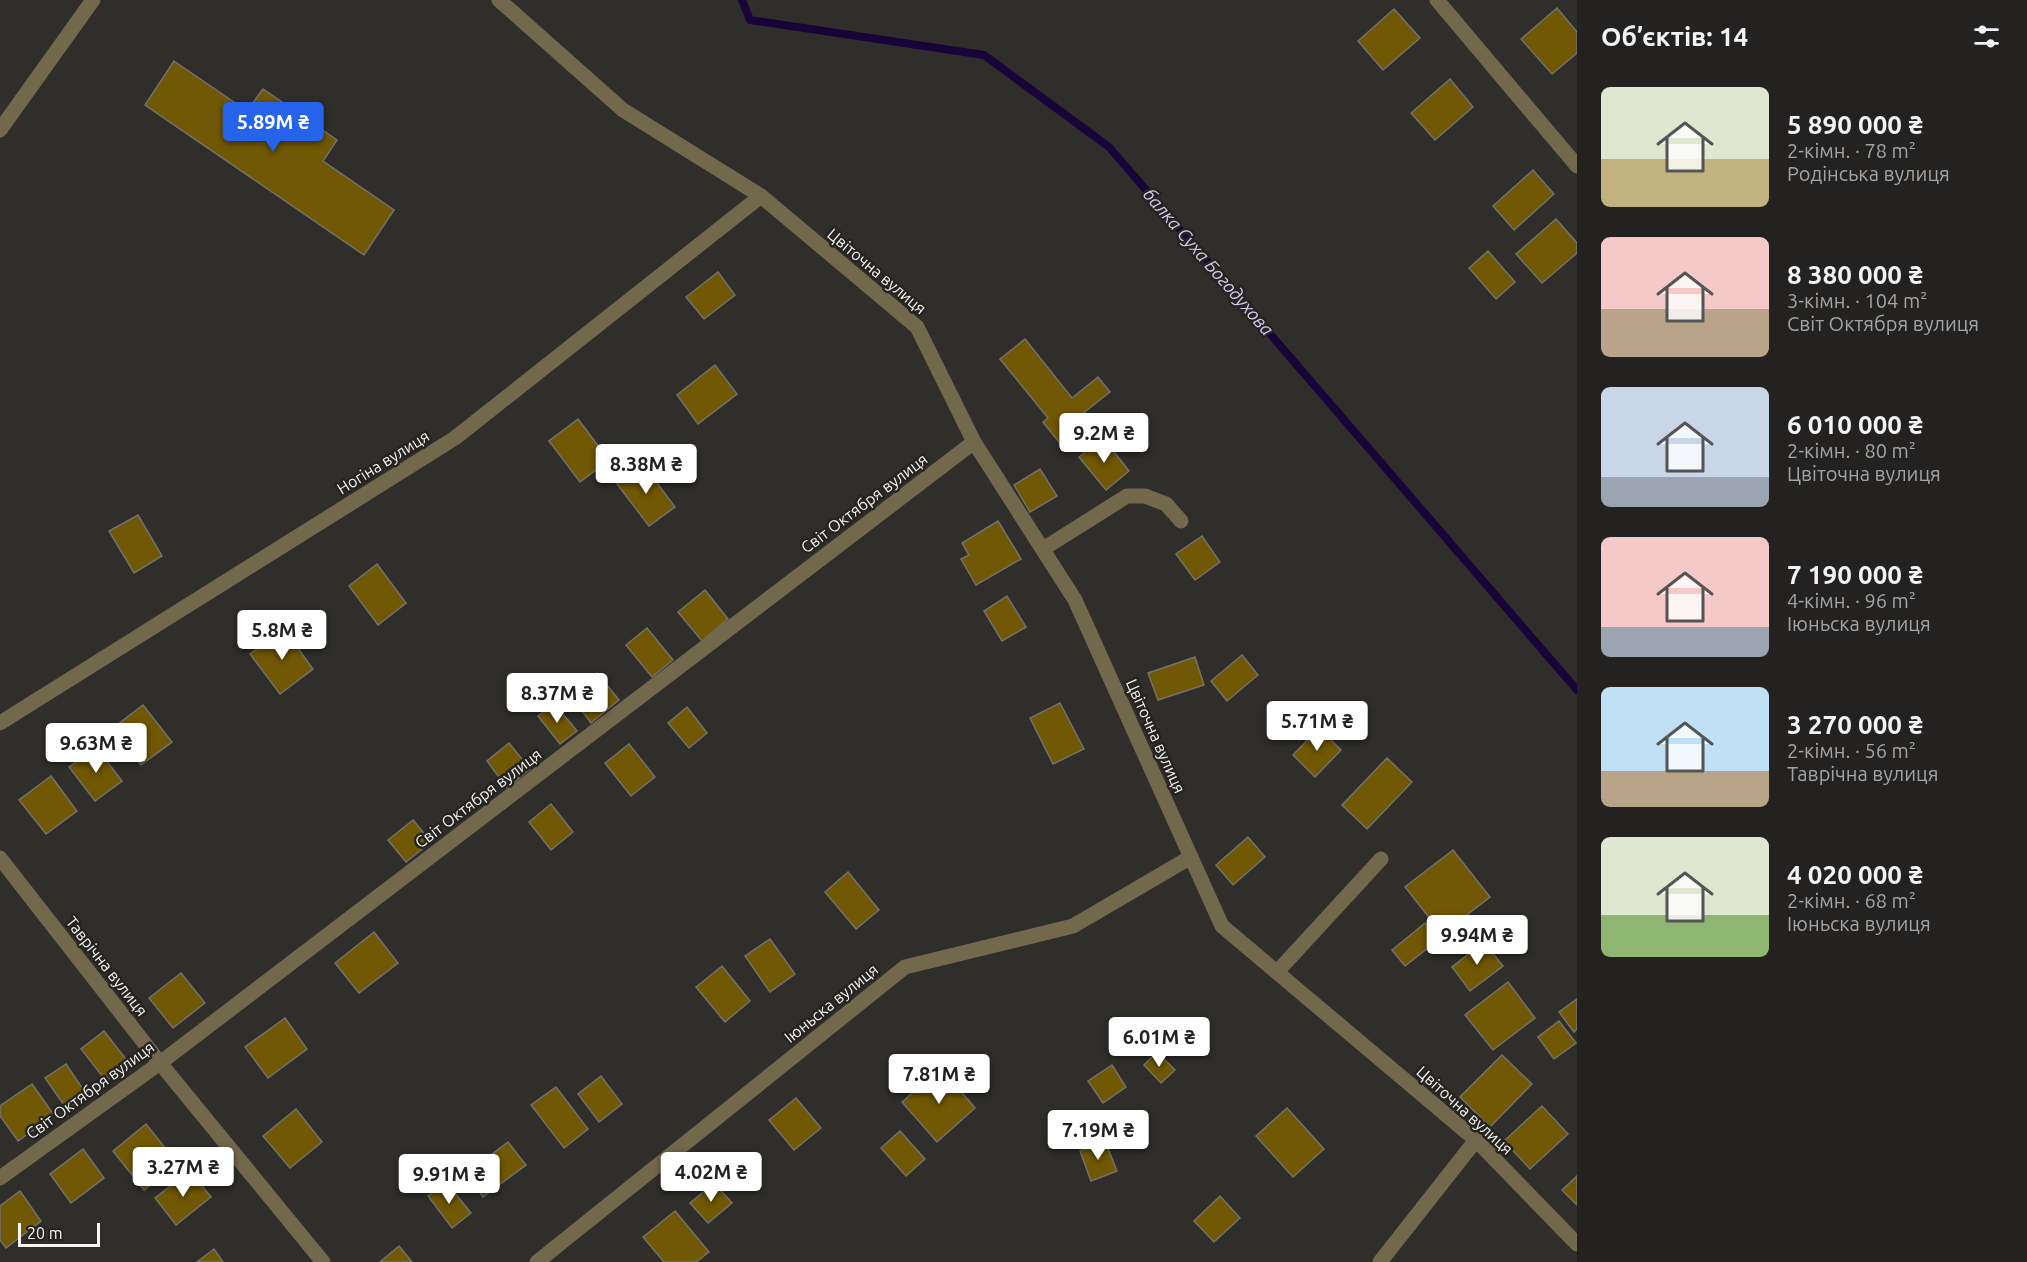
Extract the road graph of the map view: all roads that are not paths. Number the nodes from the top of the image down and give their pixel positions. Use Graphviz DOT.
graph roads {
  1 [pos="498,0"];
  2 [pos="1437,0"];
  3 [pos="86,3"];
  4 [pos="0,130"];
  5 [pos="1577,166"];
  6 [pos="761,196"];
  7 [pos="974,442"];
  8 [pos="1182,521"];
  9 [pos="1043,549"];
  10 [pos="0,723"];
  11 [pos="1191,857"];
  12 [pos="0,858"];
  13 [pos="1381,859"];
  14 [pos="1277,972"];
  15 [pos="160,1063"];
  16 [pos="1476,1140"];
  17 [pos="0,1178"];
  18 [pos="1577,1244"];
  19 [pos="323,1262"];
  20 [pos="537,1262"];
  21 [pos="1380,1262"];
  1 -- 6 [label="street, Цвiточна вулиця"];
  2 -- 5 [label="street"];
  3 -- 4 [label="street"];
  6 -- 7 [label="street, Цвiточна вулиця"];
  6 -- 10 [label="street, Ногіна вулиця"];
  7 -- 9 [label="street, Цвiточна вулиця"];
  7 -- 15 [label="street, Світ Октября вулиця"];
  8 -- 9 [label="street"];
  9 -- 11 [label="street, Цвiточна вулиця"];
  11 -- 14 [label="street, Цвiточна вулиця"];
  11 -- 20 [label="street, Iюньска вулиця"];
  12 -- 15 [label="street, Таврічна вулиця"];
  13 -- 14 [label="street"];
  14 -- 16 [label="street, Цвiточна вулиця"];
  15 -- 17 [label="street, Світ Октября вулиця"];
  15 -- 19 [label="street, Таврічна вулиця"];
  16 -- 18 [label="street, Цвiточна вулиця"];
  16 -- 21 [label="street"];
}
